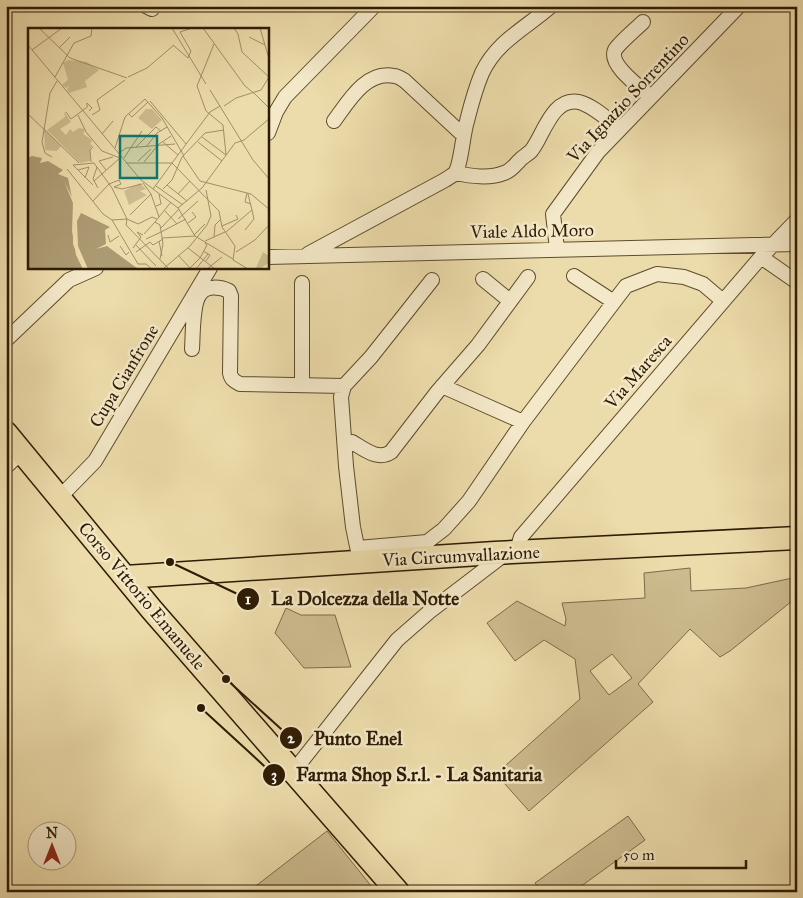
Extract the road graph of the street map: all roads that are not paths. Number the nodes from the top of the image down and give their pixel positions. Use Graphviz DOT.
graph roads {
  1 [pos="374,6"];
  2 [pos="551,6"];
  3 [pos="739,6"];
  4 [pos="643,22"];
  5 [pos="651,98"];
  6 [pos="334,121"];
  7 [pos="620,129"];
  8 [pos="269,131"];
  9 [pos="463,136"];
  10 [pos="455,173"];
  11 [pos="797,220"];
  12 [pos="772,244"];
  13 [pos="797,244"];
  14 [pos="557,249"];
  15 [pos="304,256"];
  16 [pos="269,257"];
  17 [pos="761,257"];
  18 [pos="94,269"];
  19 [pos="209,269"];
  20 [pos="574,276"];
  21 [pos="528,277"];
  22 [pos="483,279"];
  23 [pos="432,280"];
  24 [pos="797,282"];
  25 [pos="302,283"];
  26 [pos="510,301"];
  27 [pos="724,301"];
  28 [pos="614,302"];
  29 [pos="6,340"];
  30 [pos="192,349"];
  31 [pos="302,385"];
  32 [pos="344,386"];
  33 [pos="442,386"];
  34 [pos="523,422"];
  35 [pos="6,433"];
  36 [pos="352,442"];
  37 [pos="14,457"];
  38 [pos="60,497"];
  39 [pos="797,538"];
  40 [pos="511,553"];
  41 [pos="359,555"];
  42 [pos="125,576"];
  43 [pos="293,772"];
  44 [pos="398,892"];
  1 -- 8 [label="street"];
  2 -- 9 [label="street"];
  3 -- 5 [label="street, Via Ignazio Sorrentino"];
  4 -- 5 [label="street"];
  5 -- 7 [label="street, Via Ignazio Sorrentino"];
  6 -- 9 [label="street"];
  7 -- 10 [label="street"];
  7 -- 14 [label="street, Via Ignazio Sorrentino"];
  9 -- 10 [label="street"];
  10 -- 15 [label="street"];
  11 -- 12 [label="street, Via Maresca"];
  12 -- 13 [label="street, Viale Aldo Moro"];
  12 -- 14 [label="street, Viale Aldo Moro"];
  12 -- 17 [label="street, Via Maresca"];
  14 -- 15 [label="street, Viale Aldo Moro"];
  15 -- 16 [label="street, Viale Aldo Moro"];
  17 -- 24 [label="street"];
  17 -- 27 [label="street, Via Maresca"];
  18 -- 29 [label="street"];
  19 -- 38 [label="street, Cupa Cianfrone"];
  20 -- 28 [label="street"];
  21 -- 26 [label="street"];
  22 -- 26 [label="street"];
  23 -- 32 [label="street"];
  25 -- 31 [label="street"];
  26 -- 33 [label="street"];
  27 -- 28 [label="street"];
  27 -- 40 [label="street, Via Maresca"];
  28 -- 34 [label="street"];
  30 -- 31 [label="street"];
  31 -- 32 [label="street"];
  32 -- 41 [label="street"];
  33 -- 34 [label="street"];
  33 -- 36 [label="street"];
  34 -- 41 [label="street"];
  35 -- 37 [label="main road, Corso Vittorio Emanuele"];
  37 -- 38 [label="main road, Corso Vittorio Emanuele"];
  38 -- 42 [label="main road, Corso Vittorio Emanuele"];
  39 -- 40 [label="main road, Via Circumvallazione"];
  40 -- 41 [label="main road, Via Circumvallazione"];
  40 -- 43 [label="street, Via Maresca"];
  41 -- 42 [label="main road, Via Circumvallazione"];
  42 -- 43 [label="main road, Corso Vittorio Emanuele"];
  43 -- 44 [label="main road, Corso Vittorio Emanuele"];
}
